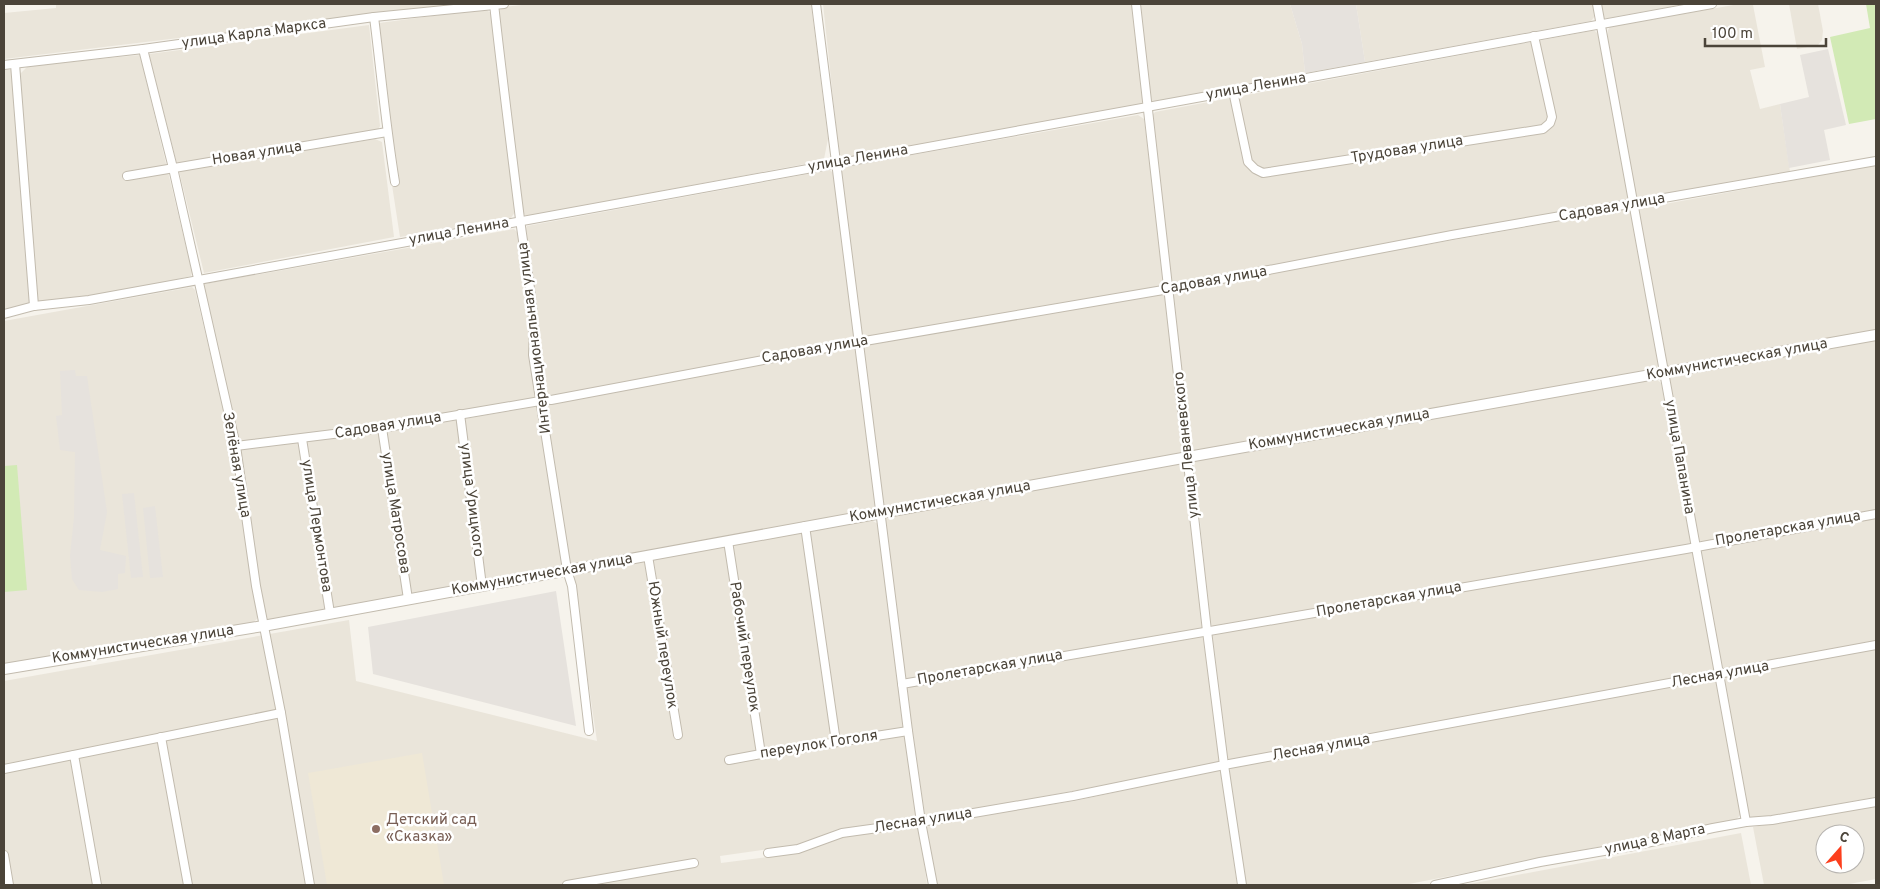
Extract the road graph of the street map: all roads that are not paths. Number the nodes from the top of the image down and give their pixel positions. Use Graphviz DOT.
graph roads {
  1 [pos="494,4"];
  2 [pos="504,4"];
  3 [pos="816,4"];
  4 [pos="1136,4"];
  5 [pos="1597,4"];
  6 [pos="1712,4"];
  7 [pos="374,17"];
  8 [pos="1600,23"];
  9 [pos="1534,36"];
  10 [pos="143,49"];
  11 [pos="15,64"];
  12 [pos="4,65"];
  13 [pos="1233,91"];
  14 [pos="1148,107"];
  15 [pos="387,132"];
  16 [pos="1876,161"];
  17 [pos="836,163"];
  18 [pos="173,168"];
  19 [pos="127,176"];
  20 [pos="395,182"];
  21 [pos="1633,205"];
  22 [pos="520,222"];
  23 [pos="197,280"];
  24 [pos="1169,289"];
  25 [pos="34,306"];
  26 [pos="4,314"];
  27 [pos="1876,335"];
  28 [pos="859,342"];
  29 [pos="1663,373"];
  30 [pos="551,400"];
  31 [pos="540,401"];
  32 [pos="460,414"];
  33 [pos="382,428"];
  34 [pos="302,439"];
  35 [pos="236,446"];
  36 [pos="1188,457"];
  37 [pos="880,513"];
  38 [pos="1876,514"];
  39 [pos="805,526"];
  40 [pos="728,541"];
  41 [pos="1695,546"];
  42 [pos="648,556"];
  43 [pos="567,570"];
  44 [pos="482,586"];
  45 [pos="408,599"];
  46 [pos="330,613"];
  47 [pos="263,626"];
  48 [pos="1207,631"];
  49 [pos="1876,645"];
  50 [pos="4,669"];
  51 [pos="1719,675"];
  52 [pos="902,684"];
  53 [pos="281,713"];
  54 [pos="589,731"];
  55 [pos="908,731"];
  56 [pos="678,735"];
  57 [pos="161,737"];
  58 [pos="836,742"];
  59 [pos="761,754"];
  60 [pos="74,755"];
  61 [pos="729,760"];
  62 [pos="1224,765"];
  63 [pos="4,769"];
  64 [pos="1876,802"];
  65 [pos="921,822"];
  66 [pos="1746,822"];
  67 [pos="768,853"];
  68 [pos="4,855"];
  69 [pos="694,864"];
  70 [pos="9,885"];
  71 [pos="97,885"];
  72 [pos="188,885"];
  73 [pos="310,885"];
  74 [pos="568,885"];
  75 [pos="933,885"];
  76 [pos="1242,885"];
  77 [pos="1435,885"];
  1 -- 2 [label="street, улица Карла Маркса"];
  1 -- 7 [label="street, улица Карла Маркса"];
  1 -- 22 [label="street, Интернациональная улица"];
  3 -- 17 [label="street"];
  4 -- 14 [label="street, улица Леваневского"];
  5 -- 8 [label="street, улица Папанина"];
  6 -- 8 [label="street, улица Ленина"];
  7 -- 10 [label="street, улица Карла Маркса"];
  7 -- 15 [label="street"];
  8 -- 9 [label="street, улица Ленина"];
  8 -- 21 [label="street, улица Папанина"];
  9 -- 13 [label="street, улица Ленина"];
  9 -- 13 [label="street, Трудовая улица"];
  10 -- 11 [label="street, улица Карла Маркса"];
  10 -- 18 [label="street, Зелёная улица"];
  11 -- 12 [label="street, улица Карла Маркса"];
  11 -- 25 [label="street"];
  13 -- 14 [label="street, улица Ленина"];
  14 -- 17 [label="street, улица Ленина"];
  14 -- 24 [label="street, улица Леваневского"];
  15 -- 18 [label="street, Новая улица"];
  15 -- 20 [label="street"];
  16 -- 21 [label="street, Садовая улица"];
  17 -- 22 [label="street, улица Ленина"];
  17 -- 28 [label="street"];
  18 -- 19 [label="street, Новая улица"];
  18 -- 23 [label="street, Зелёная улица"];
  21 -- 24 [label="street, Садовая улица"];
  21 -- 29 [label="street, улица Папанина"];
  22 -- 23 [label="street, улица Ленина"];
  22 -- 31 [label="street, Интернациональная улица"];
  23 -- 25 [label="street, улица Ленина"];
  23 -- 35 [label="street, Зелёная улица"];
  24 -- 28 [label="street, Садовая улица"];
  24 -- 36 [label="street, улица Леваневского"];
  25 -- 26 [label="street, улица Ленина"];
  27 -- 29 [label="street, Коммунистическая улица"];
  28 -- 30 [label="street, Садовая улица"];
  28 -- 37 [label="street"];
  29 -- 36 [label="street, Коммунистическая улица"];
  29 -- 41 [label="street, улица Папанина"];
  31 -- 32 [label="street, Садовая улица"];
  31 -- 43 [label="street, Интернациональная улица"];
  32 -- 33 [label="street, Садовая улица"];
  32 -- 44 [label="street, улица Урицкого"];
  33 -- 34 [label="street, Садовая улица"];
  33 -- 45 [label="street, улица Матросова"];
  34 -- 35 [label="street, Садовая улица"];
  34 -- 46 [label="street, улица Лермонтова"];
  35 -- 47 [label="street, Зелёная улица"];
  36 -- 37 [label="street, Коммунистическая улица"];
  36 -- 48 [label="street, улица Леваневского"];
  37 -- 39 [label="street, Коммунистическая улица"];
  37 -- 52 [label="street"];
  38 -- 41 [label="street, Пролетарская улица"];
  39 -- 40 [label="street, Коммунистическая улица"];
  39 -- 58 [label="street"];
  40 -- 42 [label="street, Коммунистическая улица"];
  40 -- 59 [label="street, Рабочий переулок"];
  41 -- 48 [label="street, Пролетарская улица"];
  41 -- 51 [label="street, улица Папанина"];
  42 -- 43 [label="street, Коммунистическая улица"];
  42 -- 56 [label="street, Южный переулок"];
  43 -- 44 [label="street, Коммунистическая улица"];
  43 -- 54 [label="street, Интернациональная улица"];
  44 -- 45 [label="street, Коммунистическая улица"];
  45 -- 46 [label="street, Коммунистическая улица"];
  46 -- 47 [label="street, Коммунистическая улица"];
  47 -- 50 [label="street, Коммунистическая улица"];
  47 -- 53 [label="street, Зелёная улица"];
  48 -- 52 [label="street, Пролетарская улица"];
  48 -- 62 [label="street, улица Леваневского"];
  49 -- 51 [label="street, Лесная улица"];
  51 -- 62 [label="street, Лесная улица"];
  51 -- 66 [label="street, улица Папанина"];
  52 -- 55 [label="street"];
  53 -- 57 [label="street"];
  53 -- 73 [label="street, Зелёная улица"];
  55 -- 58 [label="street, переулок Гоголя"];
  55 -- 65 [label="street"];
  57 -- 60 [label="street"];
  57 -- 72 [label="street"];
  58 -- 59 [label="street, переулок Гоголя"];
  59 -- 61 [label="street, переулок Гоголя"];
  60 -- 63 [label="street"];
  60 -- 71 [label="street"];
  62 -- 65 [label="street, Лесная улица"];
  62 -- 76 [label="street, улица Леваневского"];
  64 -- 66 [label="street, улица 8 Марта"];
  65 -- 67 [label="street, Лесная улица"];
  65 -- 75 [label="street"];
  66 -- 77 [label="street, улица 8 Марта"];
  68 -- 70 [label="street"];
  69 -- 74 [label="street"];
}
